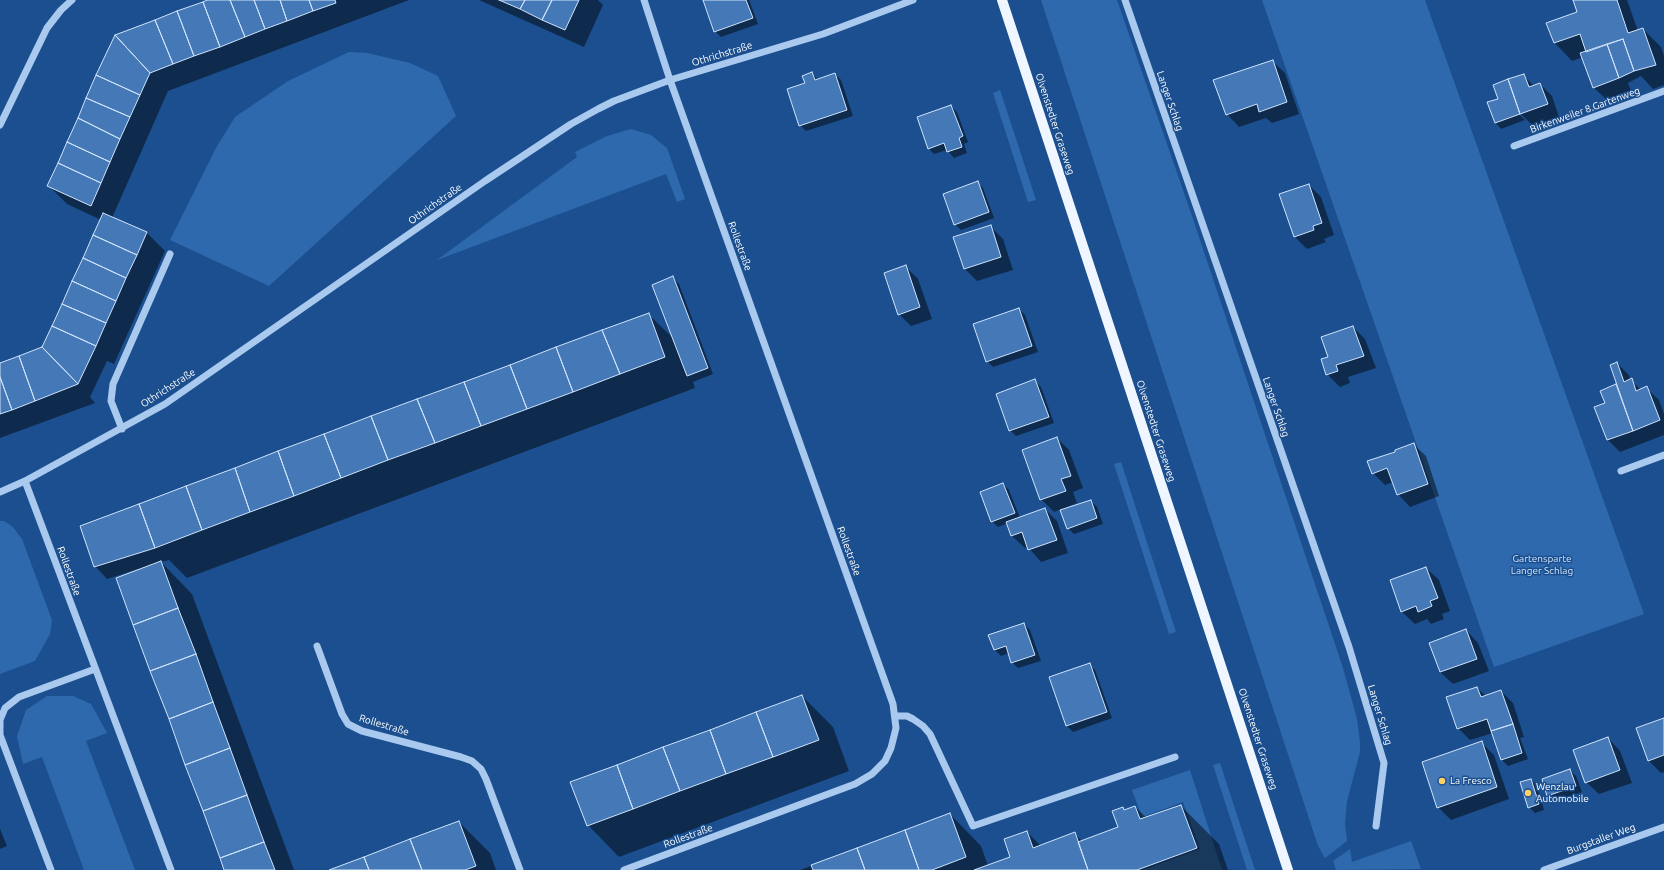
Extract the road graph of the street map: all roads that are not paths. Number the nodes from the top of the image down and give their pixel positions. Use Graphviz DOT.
graph roads {
  1 [pos="72,0"];
  2 [pos="644,0"];
  3 [pos="913,0"];
  4 [pos="1002,0"];
  5 [pos="1124,0"];
  6 [pos="670,80"];
  7 [pos="1664,91"];
  8 [pos="0,125"];
  9 [pos="1514,146"];
  10 [pos="170,254"];
  11 [pos="122,429"];
  12 [pos="1664,455"];
  13 [pos="1621,471"];
  14 [pos="24,481"];
  15 [pos="0,492"];
  16 [pos="317,646"];
  17 [pos="94,669"];
  18 [pos="896,716"];
  19 [pos="0,729"];
  20 [pos="1175,757"];
  21 [pos="1376,826"];
  22 [pos="1664,827"];
  23 [pos="51,870"];
  24 [pos="171,870"];
  25 [pos="520,870"];
  26 [pos="624,870"];
  27 [pos="1288,870"];
  28 [pos="1544,870"];
  1 -- 8 [label="street"];
  2 -- 6 [label="street, Rollestraße"];
  3 -- 6 [label="street, Othrichstraße"];
  4 -- 27 [label="main road, Olvenstedter Graseweg"];
  5 -- 21 [label="street, Langer Schlag"];
  6 -- 11 [label="street, Othrichstraße"];
  6 -- 18 [label="street, Rollestraße"];
  7 -- 9 [label="street, Birkenweiler 8.Gartenweg"];
  10 -- 11 [label="street"];
  11 -- 14 [label="street, Othrichstraße"];
  12 -- 13 [label="street"];
  14 -- 15 [label="street, Othrichstraße"];
  14 -- 17 [label="street, Rollestraße"];
  16 -- 25 [label="street, Rollestraße"];
  17 -- 19 [label="street"];
  17 -- 24 [label="street, Rollestraße"];
  18 -- 20 [label="street"];
  18 -- 26 [label="street, Rollestraße"];
  19 -- 23 [label="street"];
  22 -- 28 [label="street, Burgstaller Weg"];
}
